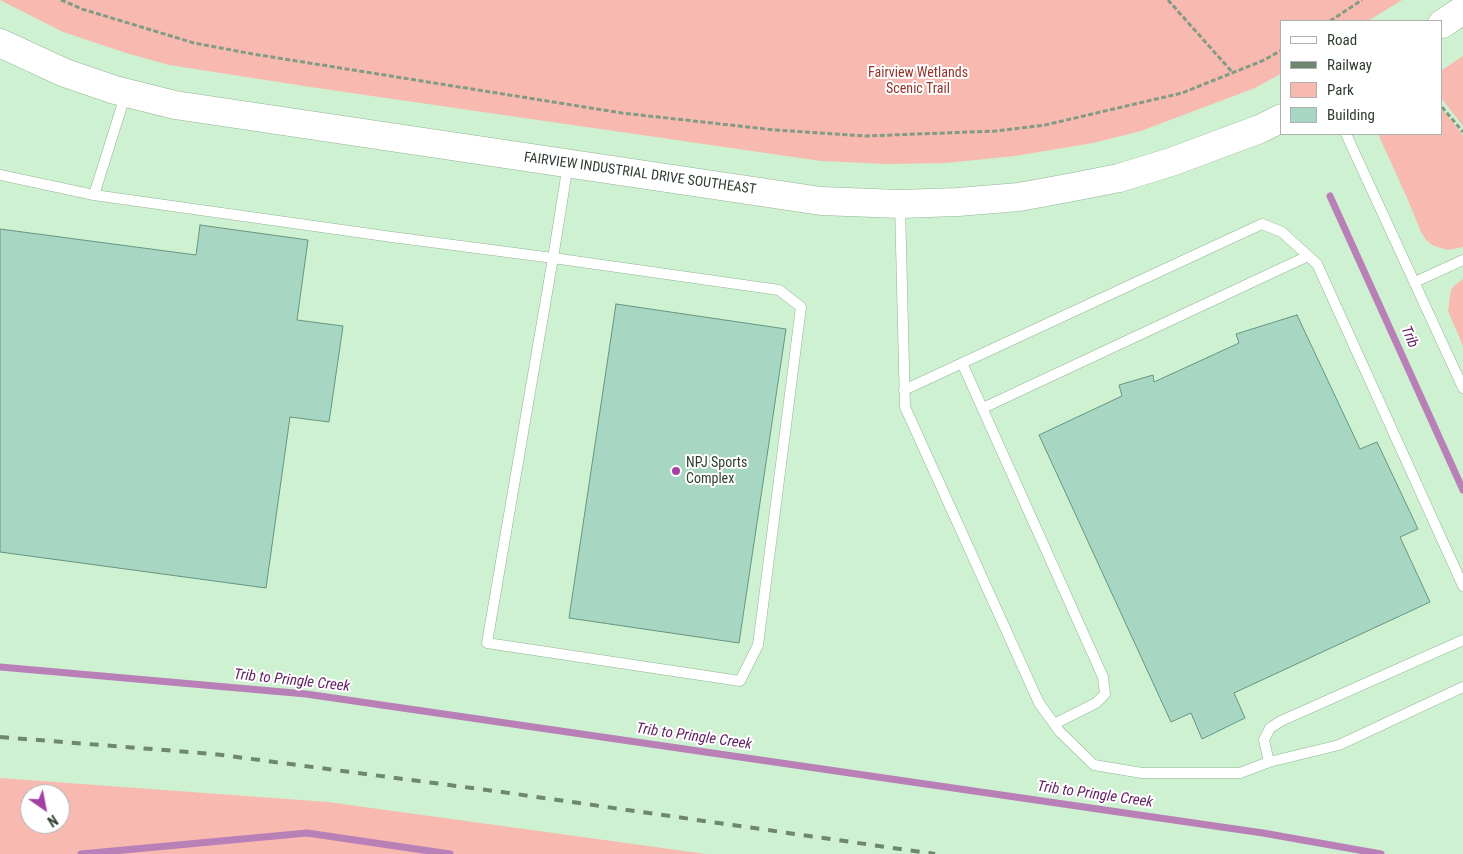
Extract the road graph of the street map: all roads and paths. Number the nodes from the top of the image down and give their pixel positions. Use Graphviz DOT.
graph roads {
  1 [pos="61,0"];
  2 [pos="1168,0"];
  3 [pos="1362,0"];
  4 [pos="1463,10"];
  5 [pos="1332,20"];
  6 [pos="1443,23"];
  7 [pos="0,43"];
  8 [pos="1280,51"];
  9 [pos="1233,73"];
  10 [pos="126,93"];
  11 [pos="1443,108"];
  12 [pos="1280,119"];
  13 [pos="1463,132"];
  14 [pos="1346,135"];
  15 [pos="568,163"];
  16 [pos="0,175"];
  17 [pos="94,195"];
  18 [pos="900,204"];
  19 [pos="1308,256"];
  20 [pos="553,258"];
  21 [pos="1463,260"];
  22 [pos="1415,282"];
  23 [pos="962,363"];
  24 [pos="1463,388"];
  25 [pos="904,390"];
  26 [pos="982,408"];
  27 [pos="1463,586"];
  28 [pos="1463,640"];
  29 [pos="1463,687"];
  30 [pos="1054,724"];
  31 [pos="1269,762"];
  1 -- 9 [label="path"];
  2 -- 9 [label="path"];
  3 -- 5 [label="path"];
  4 -- 6 [label="main road"];
  7 -- 10 [label="main road, FAIRVIEW INDUSTRIAL DRIVE SOUTHEAST"];
  8 -- 9 [label="path"];
  10 -- 15 [label="main road, FAIRVIEW INDUSTRIAL DRIVE SOUTHEAST"];
  10 -- 17 [label="lane"];
  11 -- 13 [label="path"];
  12 -- 18 [label="main road, FAIRVIEW INDUSTRIAL DRIVE SOUTHEAST"];
  14 -- 22 [label="lane"];
  15 -- 18 [label="main road, FAIRVIEW INDUSTRIAL DRIVE SOUTHEAST"];
  15 -- 20 [label="lane"];
  16 -- 17 [label="lane"];
  17 -- 20 [label="lane"];
  18 -- 25 [label="lane"];
  19 -- 23 [label="lane"];
  19 -- 26 [label="lane"];
  19 -- 27 [label="lane"];
  20 -- 20 [label="lane"];
  21 -- 22 [label="lane"];
  22 -- 24 [label="lane"];
  23 -- 25 [label="lane"];
  23 -- 26 [label="lane"];
  25 -- 30 [label="lane"];
  26 -- 30 [label="lane"];
  28 -- 31 [label="lane"];
  29 -- 31 [label="lane"];
  30 -- 31 [label="lane"];
}
